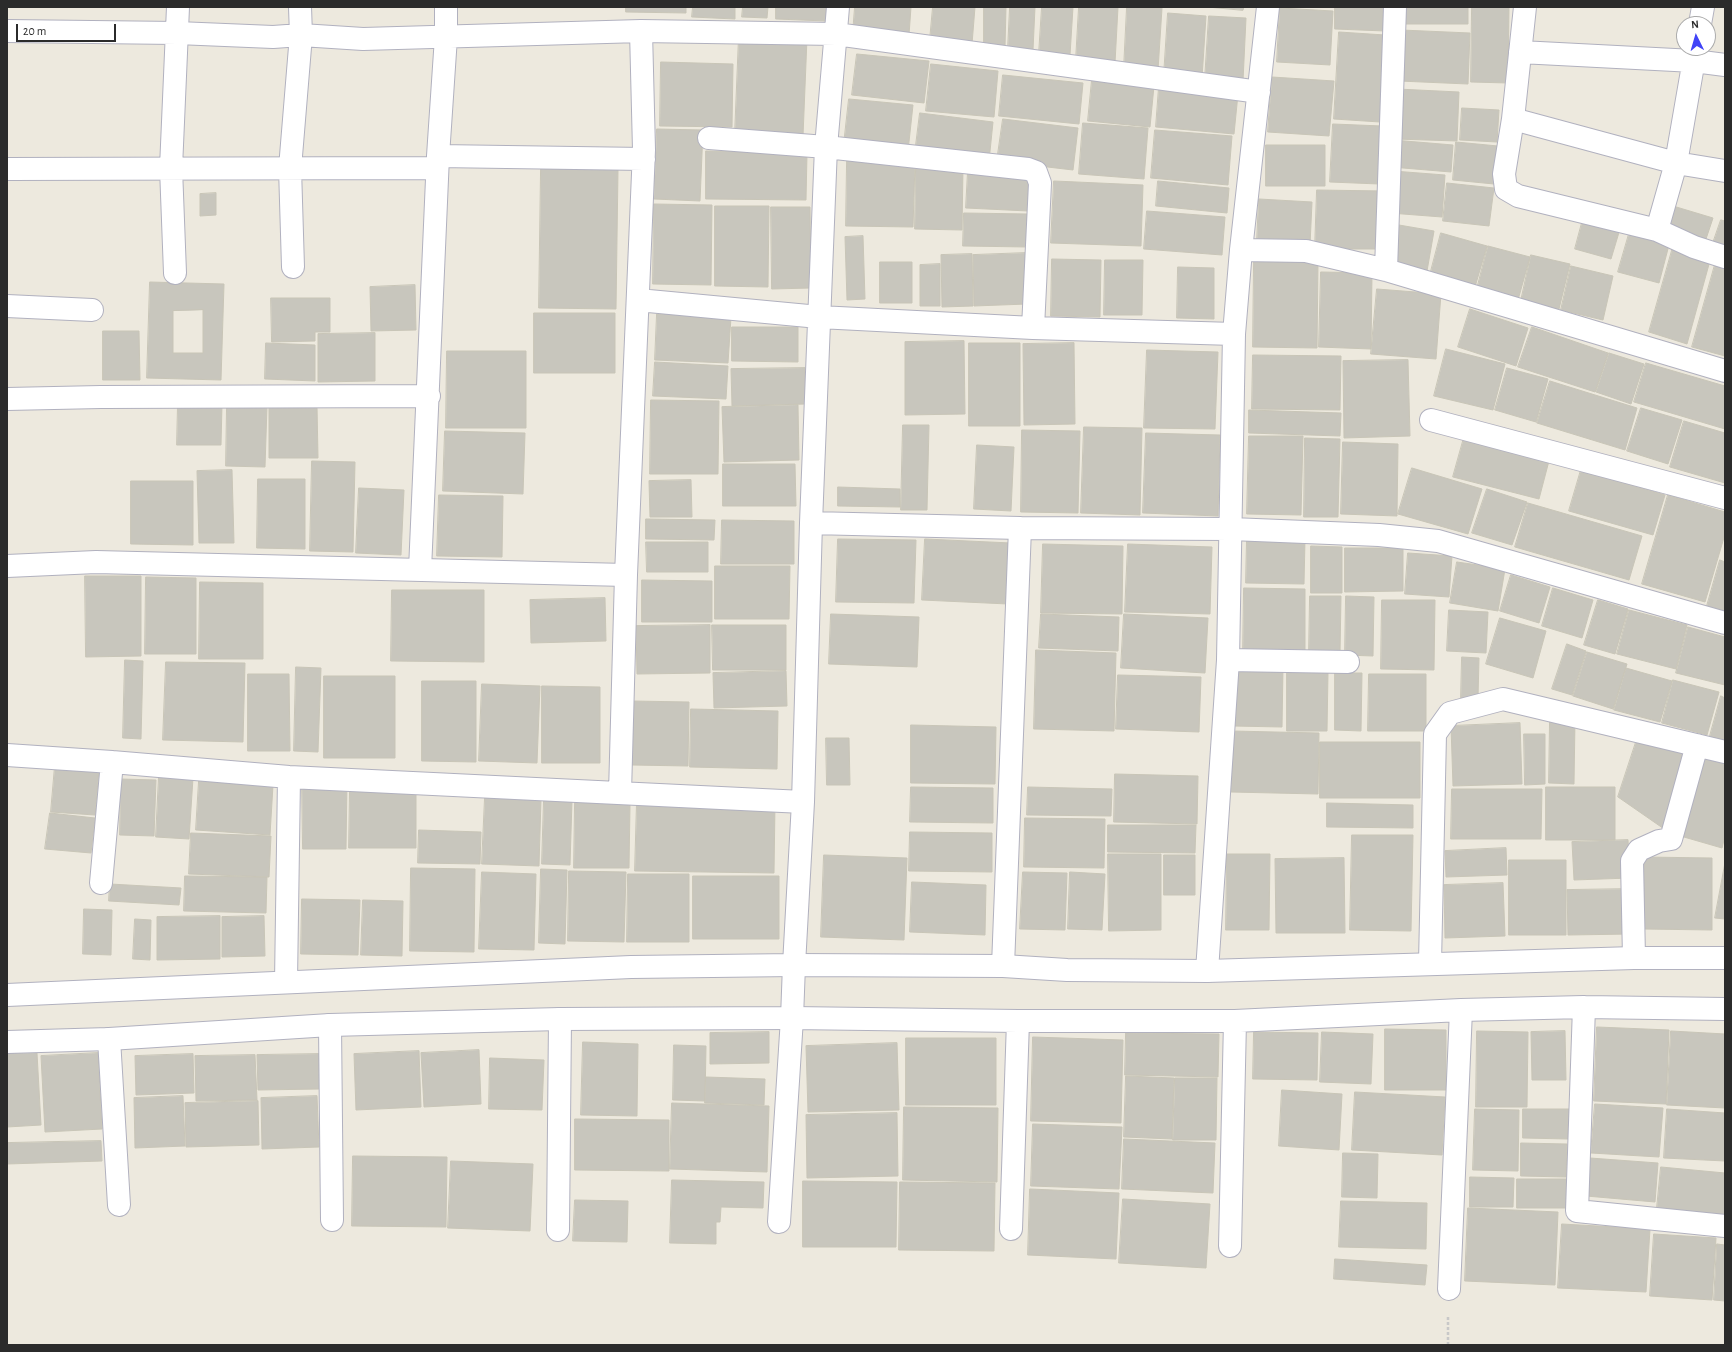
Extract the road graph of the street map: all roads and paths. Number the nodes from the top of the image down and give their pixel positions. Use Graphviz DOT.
graph roads {
  1 [pos="178,7"];
  2 [pos="300,7"];
  3 [pos="446,7"];
  4 [pos="838,7"];
  5 [pos="1268,7"];
  6 [pos="1395,7"];
  7 [pos="1525,7"];
  8 [pos="7,31"];
  9 [pos="641,31"];
  10 [pos="176,33"];
  11 [pos="836,34"];
  12 [pos="301,35"];
  13 [pos="446,37"];
  14 [pos="1520,52"];
  15 [pos="1676,55"];
  16 [pos="1695,56"];
  17 [pos="1698,56"];
  18 [pos="1725,65"];
  19 [pos="1259,92"];
  20 [pos="1513,119"];
  21 [pos="709,138"];
  22 [pos="826,147"];
  23 [pos="644,159"];
  24 [pos="438,162"];
  25 [pos="1676,163"];
  26 [pos="171,168"];
  27 [pos="290,168"];
  28 [pos="7,169"];
  29 [pos="1725,171"];
  30 [pos="1657,230"];
  31 [pos="1241,250"];
  32 [pos="1725,257"];
  33 [pos="293,267"];
  34 [pos="1386,270"];
  35 [pos="175,273"];
  36 [pos="638,300"];
  37 [pos="7,306"];
  38 [pos="92,310"];
  39 [pos="819,317"];
  40 [pos="1033,328"];
  41 [pos="1234,334"];
  42 [pos="1725,371"];
  43 [pos="429,396"];
  44 [pos="7,399"];
  45 [pos="1431,420"];
  46 [pos="1725,498"];
  47 [pos="811,523"];
  48 [pos="1020,528"];
  49 [pos="1231,529"];
  50 [pos="7,566"];
  51 [pos="420,570"];
  52 [pos="626,575"];
  53 [pos="1725,623"];
  54 [pos="1228,660"];
  55 [pos="1348,662"];
  56 [pos="1697,744"];
  57 [pos="1725,752"];
  58 [pos="7,755"];
  59 [pos="112,762"];
  60 [pos="289,777"];
  61 [pos="620,793"];
  62 [pos="803,802"];
  63 [pos="100,883"];
  64 [pos="1634,958"];
  65 [pos="1725,958"];
  66 [pos="1430,963"];
  67 [pos="794,965"];
  68 [pos="1004,966"];
  69 [pos="1207,971"];
  70 [pos="286,982"];
  71 [pos="7,995"];
  72 [pos="1584,1007"];
  73 [pos="1725,1009"];
  74 [pos="1461,1010"];
  75 [pos="792,1018"];
  76 [pos="560,1019"];
  77 [pos="1018,1021"];
  78 [pos="1235,1021"];
  79 [pos="330,1025"];
  80 [pos="109,1039"];
  81 [pos="7,1042"];
  82 [pos="119,1205"];
  83 [pos="332,1220"];
  84 [pos="779,1222"];
  85 [pos="1725,1226"];
  86 [pos="1011,1229"];
  87 [pos="558,1230"];
  88 [pos="1230,1246"];
  89 [pos="1449,1289"];
  1 -- 10 [label="street"];
  2 -- 12 [label="street"];
  3 -- 13 [label="street"];
  4 -- 11 [label="street"];
  5 -- 19 [label="street"];
  6 -- 34 [label="street"];
  7 -- 14 [label="street"];
  8 -- 10 [label="street"];
  9 -- 11 [label="street"];
  9 -- 13 [label="street"];
  9 -- 23 [label="street"];
  10 -- 12 [label="street"];
  10 -- 26 [label="street"];
  11 -- 19 [label="street"];
  11 -- 22 [label="street"];
  12 -- 13 [label="street"];
  12 -- 27 [label="street"];
  13 -- 24 [label="street"];
  14 -- 15 [label="street"];
  14 -- 20 [label="street"];
  16 -- 25 [label="street"];
  17 -- 18 [label="street"];
  19 -- 31 [label="street"];
  20 -- 25 [label="street"];
  20 -- 30 [label="street"];
  21 -- 22 [label="street"];
  22 -- 39 [label="street"];
  22 -- 40 [label="street"];
  23 -- 24 [label="street"];
  23 -- 36 [label="street"];
  24 -- 27 [label="street"];
  24 -- 43 [label="street"];
  25 -- 29 [label="street"];
  25 -- 30 [label="street"];
  26 -- 27 [label="street"];
  26 -- 28 [label="street"];
  26 -- 35 [label="street"];
  27 -- 33 [label="street"];
  30 -- 32 [label="street"];
  31 -- 34 [label="street"];
  31 -- 41 [label="street"];
  34 -- 42 [label="street"];
  36 -- 39 [label="street"];
  36 -- 52 [label="street"];
  37 -- 38 [label="street"];
  39 -- 40 [label="street"];
  39 -- 47 [label="street"];
  40 -- 41 [label="street"];
  41 -- 49 [label="street"];
  43 -- 44 [label="street"];
  43 -- 51 [label="street"];
  45 -- 46 [label="street"];
  47 -- 48 [label="street"];
  47 -- 62 [label="street"];
  48 -- 49 [label="street"];
  48 -- 68 [label="street"];
  49 -- 53 [label="street"];
  49 -- 54 [label="street"];
  50 -- 51 [label="street"];
  51 -- 52 [label="street"];
  52 -- 61 [label="street"];
  54 -- 55 [label="street"];
  54 -- 69 [label="street"];
  56 -- 57 [label="street"];
  56 -- 64 [label="street"];
  56 -- 66 [label="street"];
  58 -- 59 [label="street"];
  59 -- 60 [label="street"];
  59 -- 63 [label="street"];
  60 -- 61 [label="street"];
  60 -- 70 [label="street"];
  61 -- 62 [label="street"];
  62 -- 67 [label="street"];
  64 -- 65 [label="street"];
  64 -- 66 [label="street"];
  66 -- 69 [label="street"];
  67 -- 68 [label="street"];
  67 -- 70 [label="street"];
  67 -- 75 [label="street"];
  68 -- 69 [label="street"];
  70 -- 71 [label="street"];
  72 -- 73 [label="street"];
  72 -- 74 [label="street"];
  72 -- 85 [label="street"];
  74 -- 78 [label="street"];
  74 -- 89 [label="street"];
  75 -- 76 [label="street"];
  75 -- 77 [label="street"];
  75 -- 84 [label="street"];
  76 -- 79 [label="street"];
  76 -- 87 [label="street"];
  77 -- 78 [label="street"];
  77 -- 86 [label="street"];
  78 -- 88 [label="street"];
  79 -- 80 [label="street"];
  79 -- 83 [label="street"];
  80 -- 81 [label="street"];
  80 -- 82 [label="street"];
}
